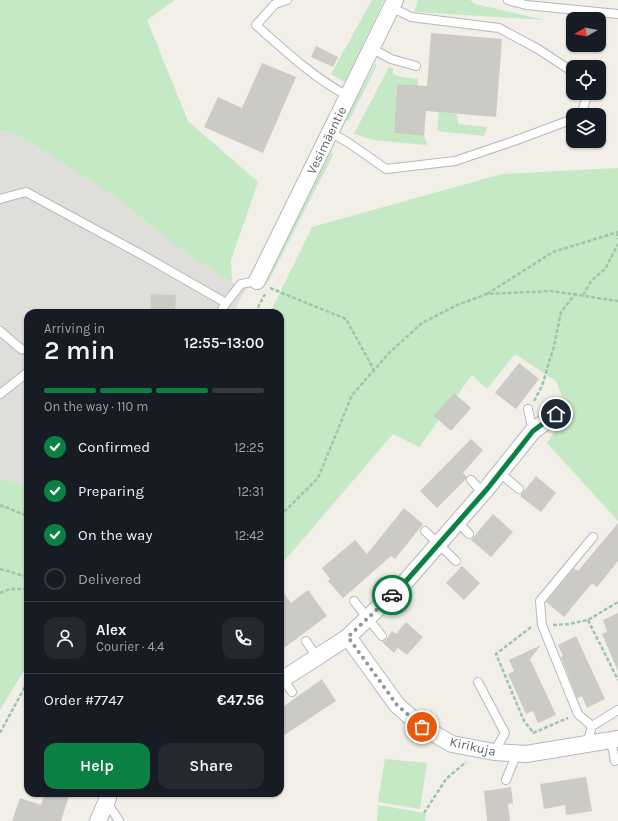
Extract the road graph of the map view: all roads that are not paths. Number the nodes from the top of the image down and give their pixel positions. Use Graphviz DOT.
graph roads {
  1 [pos="287,0"];
  2 [pos="508,0"];
  3 [pos="393,3"];
  4 [pos="618,14"];
  5 [pos="371,48"];
  6 [pos="416,66"];
  7 [pos="566,67"];
  8 [pos="348,96"];
  9 [pos="566,122"];
  10 [pos="330,132"];
  11 [pos="0,199"];
  12 [pos="263,284"];
  13 [pos="226,303"];
  14 [pos="222,309"];
  15 [pos="0,331"];
  16 [pos="24,349"];
  17 [pos="24,375"];
  18 [pos="0,394"];
  19 [pos="528,409"];
  20 [pos="556,414"];
  21 [pos="533,431"];
  22 [pos="500,473"];
  23 [pos="471,480"];
  24 [pos="519,489"];
  25 [pos="483,493"];
  26 [pos="458,522"];
  27 [pos="426,531"];
  28 [pos="469,534"];
  29 [pos="592,537"];
  30 [pos="438,544"];
  31 [pos="456,561"];
  32 [pos="354,601"];
  33 [pos="368,618"];
  34 [pos="382,636"];
  35 [pos="348,637"];
  36 [pos="306,641"];
  37 [pos="317,657"];
  38 [pos="478,682"];
  39 [pos="285,684"];
  40 [pos="618,710"];
  41 [pos="592,726"];
  42 [pos="615,739"];
  43 [pos="587,744"];
  44 [pos="487,751"];
  45 [pos="525,753"];
  46 [pos="615,762"];
  47 [pos="506,780"];
  48 [pos="105,798"];
  49 [pos="98,821"];
  50 [pos="119,821"];
  1 -- 8 [label="lane"];
  2 -- 4 [label="lane"];
  3 -- 5 [label="street, Vesimäentie"];
  3 -- 7 [label="lane"];
  5 -- 6 [label="lane"];
  5 -- 8 [label="street, Vesimäentie"];
  8 -- 10 [label="street, Vesimäentie"];
  9 -- 10 [label="lane"];
  10 -- 12 [label="street, Vesimäentie"];
  11 -- 13 [label="lane"];
  12 -- 13 [label="lane"];
  13 -- 14 [label="lane"];
  15 -- 16 [label="lane"];
  17 -- 18 [label="lane"];
  19 -- 21 [label="lane"];
  20 -- 21 [label="street"];
  21 -- 22 [label="street"];
  22 -- 24 [label="lane"];
  22 -- 25 [label="street"];
  23 -- 25 [label="lane"];
  25 -- 26 [label="street"];
  26 -- 28 [label="lane"];
  26 -- 30 [label="street"];
  27 -- 30 [label="lane"];
  29 -- 41 [label="lane"];
  30 -- 31 [label="lane"];
  30 -- 33 [label="street"];
  32 -- 33 [label="lane"];
  33 -- 34 [label="lane"];
  33 -- 35 [label="street"];
  35 -- 37 [label="street"];
  35 -- 44 [label="street, Kirikuja"];
  36 -- 37 [label="lane"];
  37 -- 39 [label="street"];
  38 -- 44 [label="lane"];
  40 -- 41 [label="lane"];
  41 -- 43 [label="lane"];
  42 -- 43 [label="street, Kirikuja"];
  42 -- 46 [label="lane"];
  43 -- 45 [label="street, Kirikuja"];
  44 -- 45 [label="street, Kirikuja"];
  45 -- 47 [label="lane"];
  48 -- 49 [label="street"];
  48 -- 50 [label="lane"];
}
